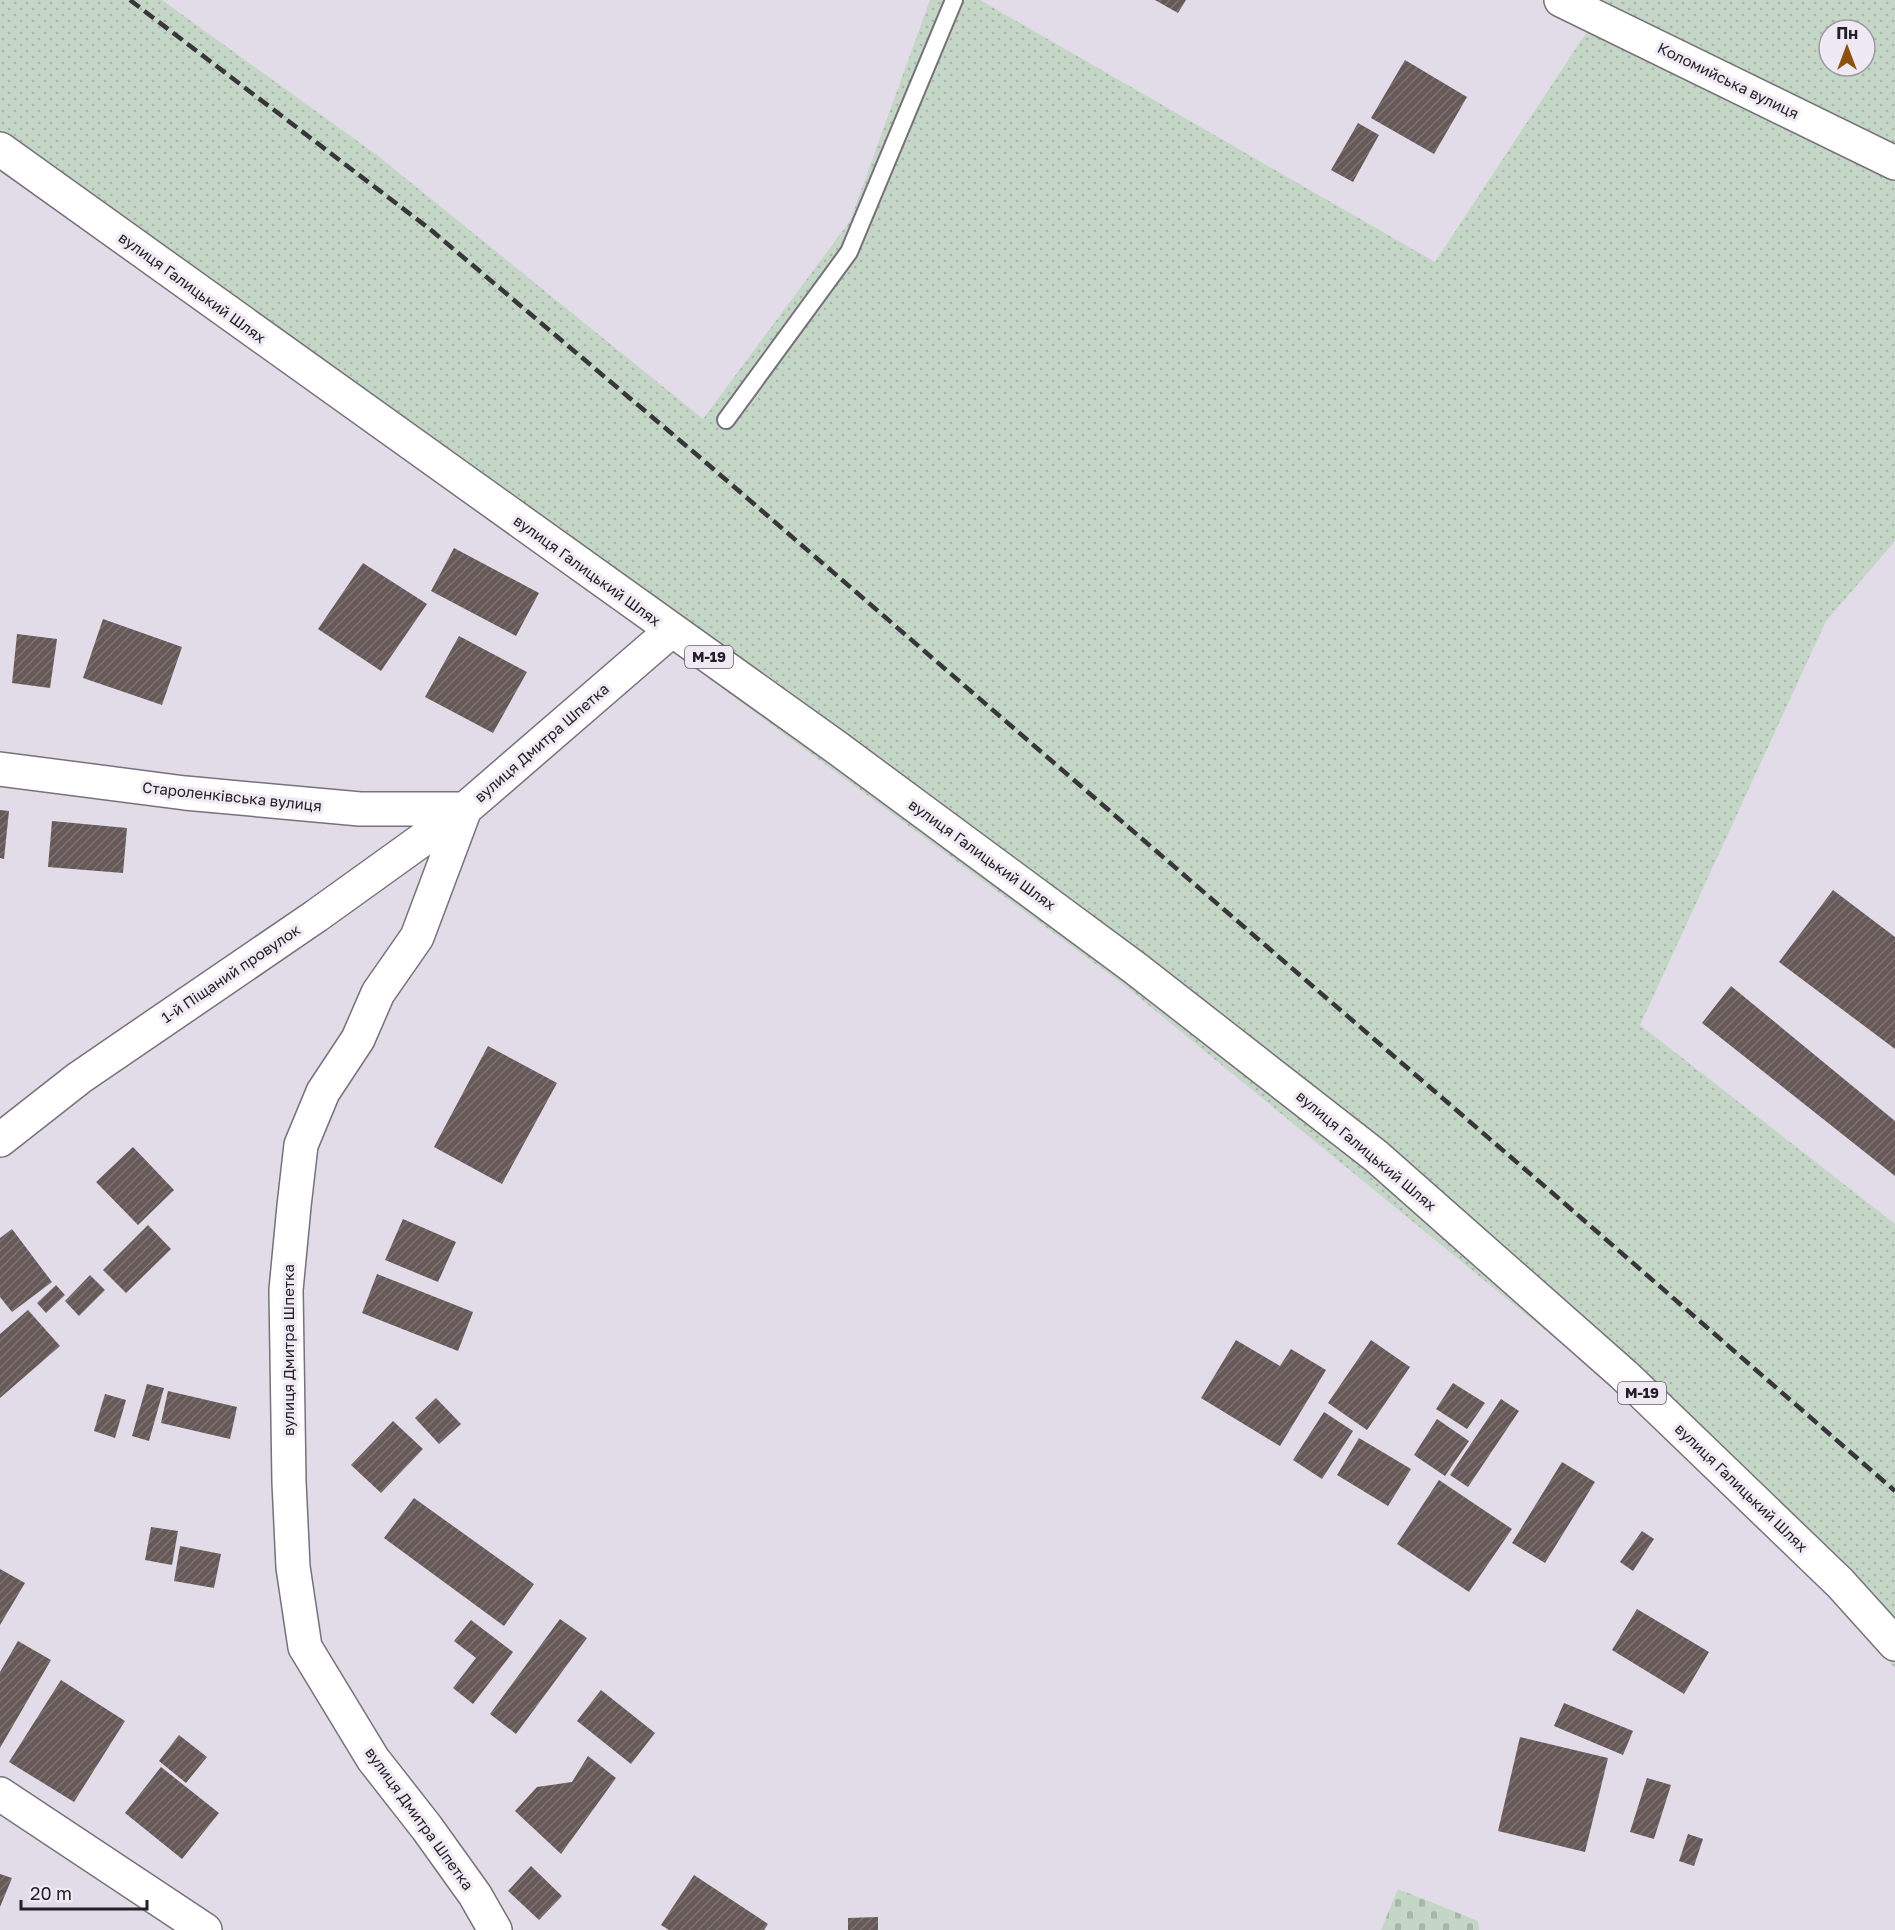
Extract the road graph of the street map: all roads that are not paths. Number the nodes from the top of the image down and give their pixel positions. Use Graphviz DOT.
graph roads {
  1 [pos="954,0"];
  2 [pos="1561,0"];
  3 [pos="0,149"];
  4 [pos="1895,163"];
  5 [pos="726,420"];
  6 [pos="671,631"];
  7 [pos="0,769"];
  8 [pos="465,809"];
  9 [pos="0,1140"];
  10 [pos="1895,1644"];
  11 [pos="0,1794"];
  12 [pos="206,1930"];
  13 [pos="495,1930"];
  1 -- 5 [label="lane"];
  2 -- 4 [label="main road, Коломийська вулиця"];
  3 -- 6 [label="main road, вулиця Галицький Шлях / М-19"];
  6 -- 8 [label="main road, вулиця Дмитра Шпетка"];
  6 -- 10 [label="main road, вулиця Галицький Шлях / М-19"];
  7 -- 8 [label="main road, Староленківська вулиця"];
  8 -- 9 [label="main road, 1-й Піщаний провулок"];
  8 -- 13 [label="main road, вулиця Дмитра Шпетка"];
  11 -- 12 [label="main road"];
}
